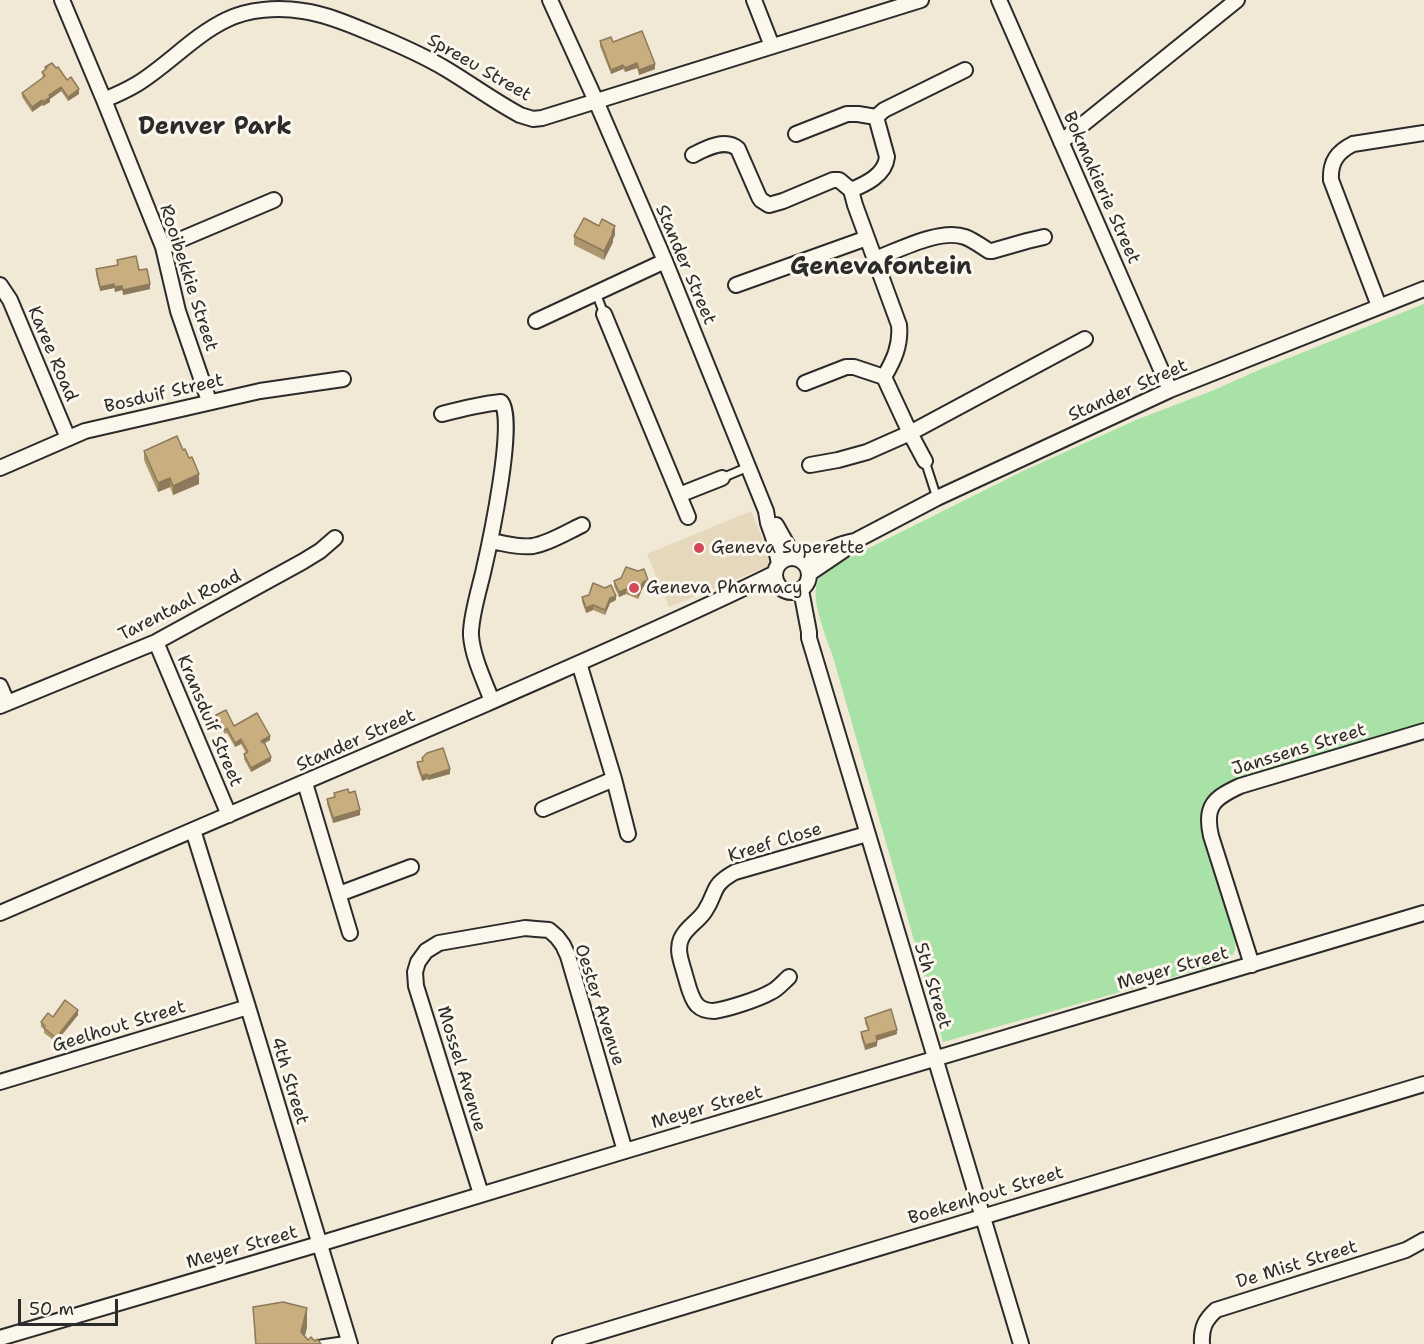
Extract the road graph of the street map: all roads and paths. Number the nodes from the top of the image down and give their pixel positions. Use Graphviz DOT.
graph roads {
  1 [pos="62,0"];
  2 [pos="550,0"];
  3 [pos="754,0"];
  4 [pos="921,0"];
  5 [pos="999,0"];
  6 [pos="1236,0"];
  7 [pos="772,46"];
  8 [pos="965,70"];
  9 [pos="104,100"];
  10 [pos="596,101"];
  11 [pos="876,117"];
  12 [pos="1424,133"];
  13 [pos="796,134"];
  14 [pos="1061,142"];
  15 [pos="693,154"];
  16 [pos="851,190"];
  17 [pos="274,200"];
  18 [pos="1044,237"];
  19 [pos="867,238"];
  20 [pos="163,247"];
  21 [pos="875,259"];
  22 [pos="665,261"];
  23 [pos="0,285"];
  24 [pos="736,285"];
  25 [pos="1424,289"];
  26 [pos="596,293"];
  27 [pos="1379,306"];
  28 [pos="604,314"];
  29 [pos="536,321"];
  30 [pos="1085,339"];
  31 [pos="884,377"];
  32 [pos="344,379"];
  33 [pos="805,383"];
  34 [pos="1170,390"];
  35 [pos="209,401"];
  36 [pos="442,414"];
  37 [pos="910,434"];
  38 [pos="68,438"];
  39 [pos="925,461"];
  40 [pos="810,465"];
  41 [pos="748,467"];
  42 [pos="0,468"];
  43 [pos="722,478"];
  44 [pos="679,495"];
  45 [pos="937,498"];
  46 [pos="766,511"];
  47 [pos="688,517"];
  48 [pos="582,525"];
  49 [pos="335,538"];
  50 [pos="490,541"];
  51 [pos="803,564"];
  52 [pos="784,581"];
  53 [pos="156,642"];
  54 [pos="579,663"];
  55 [pos="0,686"];
  56 [pos="492,701"];
  57 [pos="4,704"];
  58 [pos="1424,731"];
  59 [pos="614,778"];
  60 [pos="305,783"];
  61 [pos="543,809"];
  62 [pos="229,815"];
  63 [pos="193,830"];
  64 [pos="628,834"];
  65 [pos="867,834"];
  66 [pos="411,867"];
  67 [pos="339,894"];
  68 [pos="0,913"];
  69 [pos="1424,913"];
  70 [pos="351,933"];
  71 [pos="423,954"];
  72 [pos="1252,965"];
  73 [pos="789,977"];
  74 [pos="248,1007"];
  75 [pos="935,1059"];
  76 [pos="0,1082"];
  77 [pos="1424,1084"];
  78 [pos="625,1151"];
  79 [pos="481,1194"];
  80 [pos="983,1216"];
  81 [pos="1424,1240"];
  82 [pos="319,1244"];
  83 [pos="0,1338"];
  84 [pos="349,1342"];
  85 [pos="321,1344"];
  86 [pos="560,1344"];
  87 [pos="1021,1344"];
  88 [pos="1202,1344"];
  1 -- 9 [label="street, Rooibekkie Street"];
  2 -- 10 [label="street, Stander Street"];
  3 -- 7 [label="street"];
  4 -- 7 [label="street, Spreeu Street"];
  5 -- 14 [label="street, Bokmakierie Street"];
  6 -- 14 [label="street"];
  7 -- 10 [label="street, Spreeu Street"];
  8 -- 11 [label="street"];
  9 -- 10 [label="street, Spreeu Street"];
  9 -- 20 [label="street, Rooibekkie Street"];
  10 -- 22 [label="street, Stander Street"];
  11 -- 13 [label="street"];
  11 -- 16 [label="street"];
  12 -- 27 [label="street"];
  14 -- 34 [label="street, Bokmakierie Street"];
  15 -- 16 [label="street"];
  16 -- 19 [label="street"];
  17 -- 20 [label="street"];
  18 -- 21 [label="street"];
  19 -- 21 [label="street"];
  19 -- 24 [label="street"];
  20 -- 35 [label="street, Rooibekkie Street"];
  21 -- 31 [label="street"];
  22 -- 26 [label="street"];
  22 -- 41 [label="street, Stander Street"];
  23 -- 38 [label="street, Karee Road"];
  25 -- 27 [label="street, Stander Street"];
  26 -- 28 [label="lane"];
  26 -- 29 [label="street"];
  27 -- 34 [label="street, Stander Street"];
  28 -- 44 [label="street"];
  30 -- 37 [label="street"];
  31 -- 33 [label="street"];
  31 -- 37 [label="street"];
  32 -- 35 [label="street, Bosduif Street"];
  34 -- 45 [label="street, Stander Street"];
  35 -- 38 [label="street, Bosduif Street"];
  36 -- 50 [label="street"];
  37 -- 39 [label="street"];
  37 -- 40 [label="street"];
  38 -- 42 [label="street, Bosduif Street"];
  39 -- 45 [label="lane"];
  41 -- 43 [label="lane"];
  41 -- 46 [label="street, Stander Street"];
  43 -- 44 [label="street"];
  44 -- 47 [label="street"];
  45 -- 51 [label="street, Stander Street"];
  46 -- 51 [label="street, Stander Street"];
  46 -- 52 [label="street, Stander Street"];
  48 -- 50 [label="street"];
  49 -- 53 [label="street, Tarentaal Road"];
  50 -- 56 [label="street"];
  51 -- 52 [label="street"];
  51 -- 52 [label="street"];
  52 -- 54 [label="street, Stander Street"];
  52 -- 65 [label="street, 5th Street"];
  53 -- 57 [label="street, Tarentaal Road"];
  53 -- 62 [label="street, Kransduif Street"];
  54 -- 56 [label="street, Stander Street"];
  54 -- 59 [label="street"];
  55 -- 57 [label="street"];
  56 -- 60 [label="street, Stander Street"];
  58 -- 72 [label="street, Janssens Street"];
  59 -- 61 [label="street"];
  59 -- 64 [label="street"];
  60 -- 62 [label="street, Stander Street"];
  60 -- 67 [label="street"];
  62 -- 63 [label="street, Stander Street"];
  63 -- 68 [label="street, Stander Street"];
  63 -- 74 [label="street, 4th Street"];
  65 -- 73 [label="street, Kreef Close"];
  65 -- 75 [label="street, 5th Street"];
  66 -- 67 [label="street"];
  67 -- 70 [label="street"];
  69 -- 72 [label="street, Meyer Street"];
  71 -- 78 [label="street, Oester Avenue"];
  71 -- 79 [label="street, Mossel Avenue"];
  72 -- 75 [label="street, Meyer Street"];
  74 -- 76 [label="street, Geelhout Street"];
  74 -- 82 [label="street, 4th Street"];
  75 -- 78 [label="street, Meyer Street"];
  75 -- 80 [label="street, 5th Street"];
  77 -- 80 [label="street, Boekenhout Street"];
  78 -- 79 [label="street, Meyer Street"];
  79 -- 82 [label="street, Meyer Street"];
  80 -- 86 [label="street, Boekenhout Street"];
  80 -- 87 [label="street, 5th Street"];
  81 -- 88 [label="street, De Mist Street"];
  82 -- 83 [label="street, Meyer Street"];
  82 -- 84 [label="street, 4th Street"];
  84 -- 85 [label="lane"];
}
